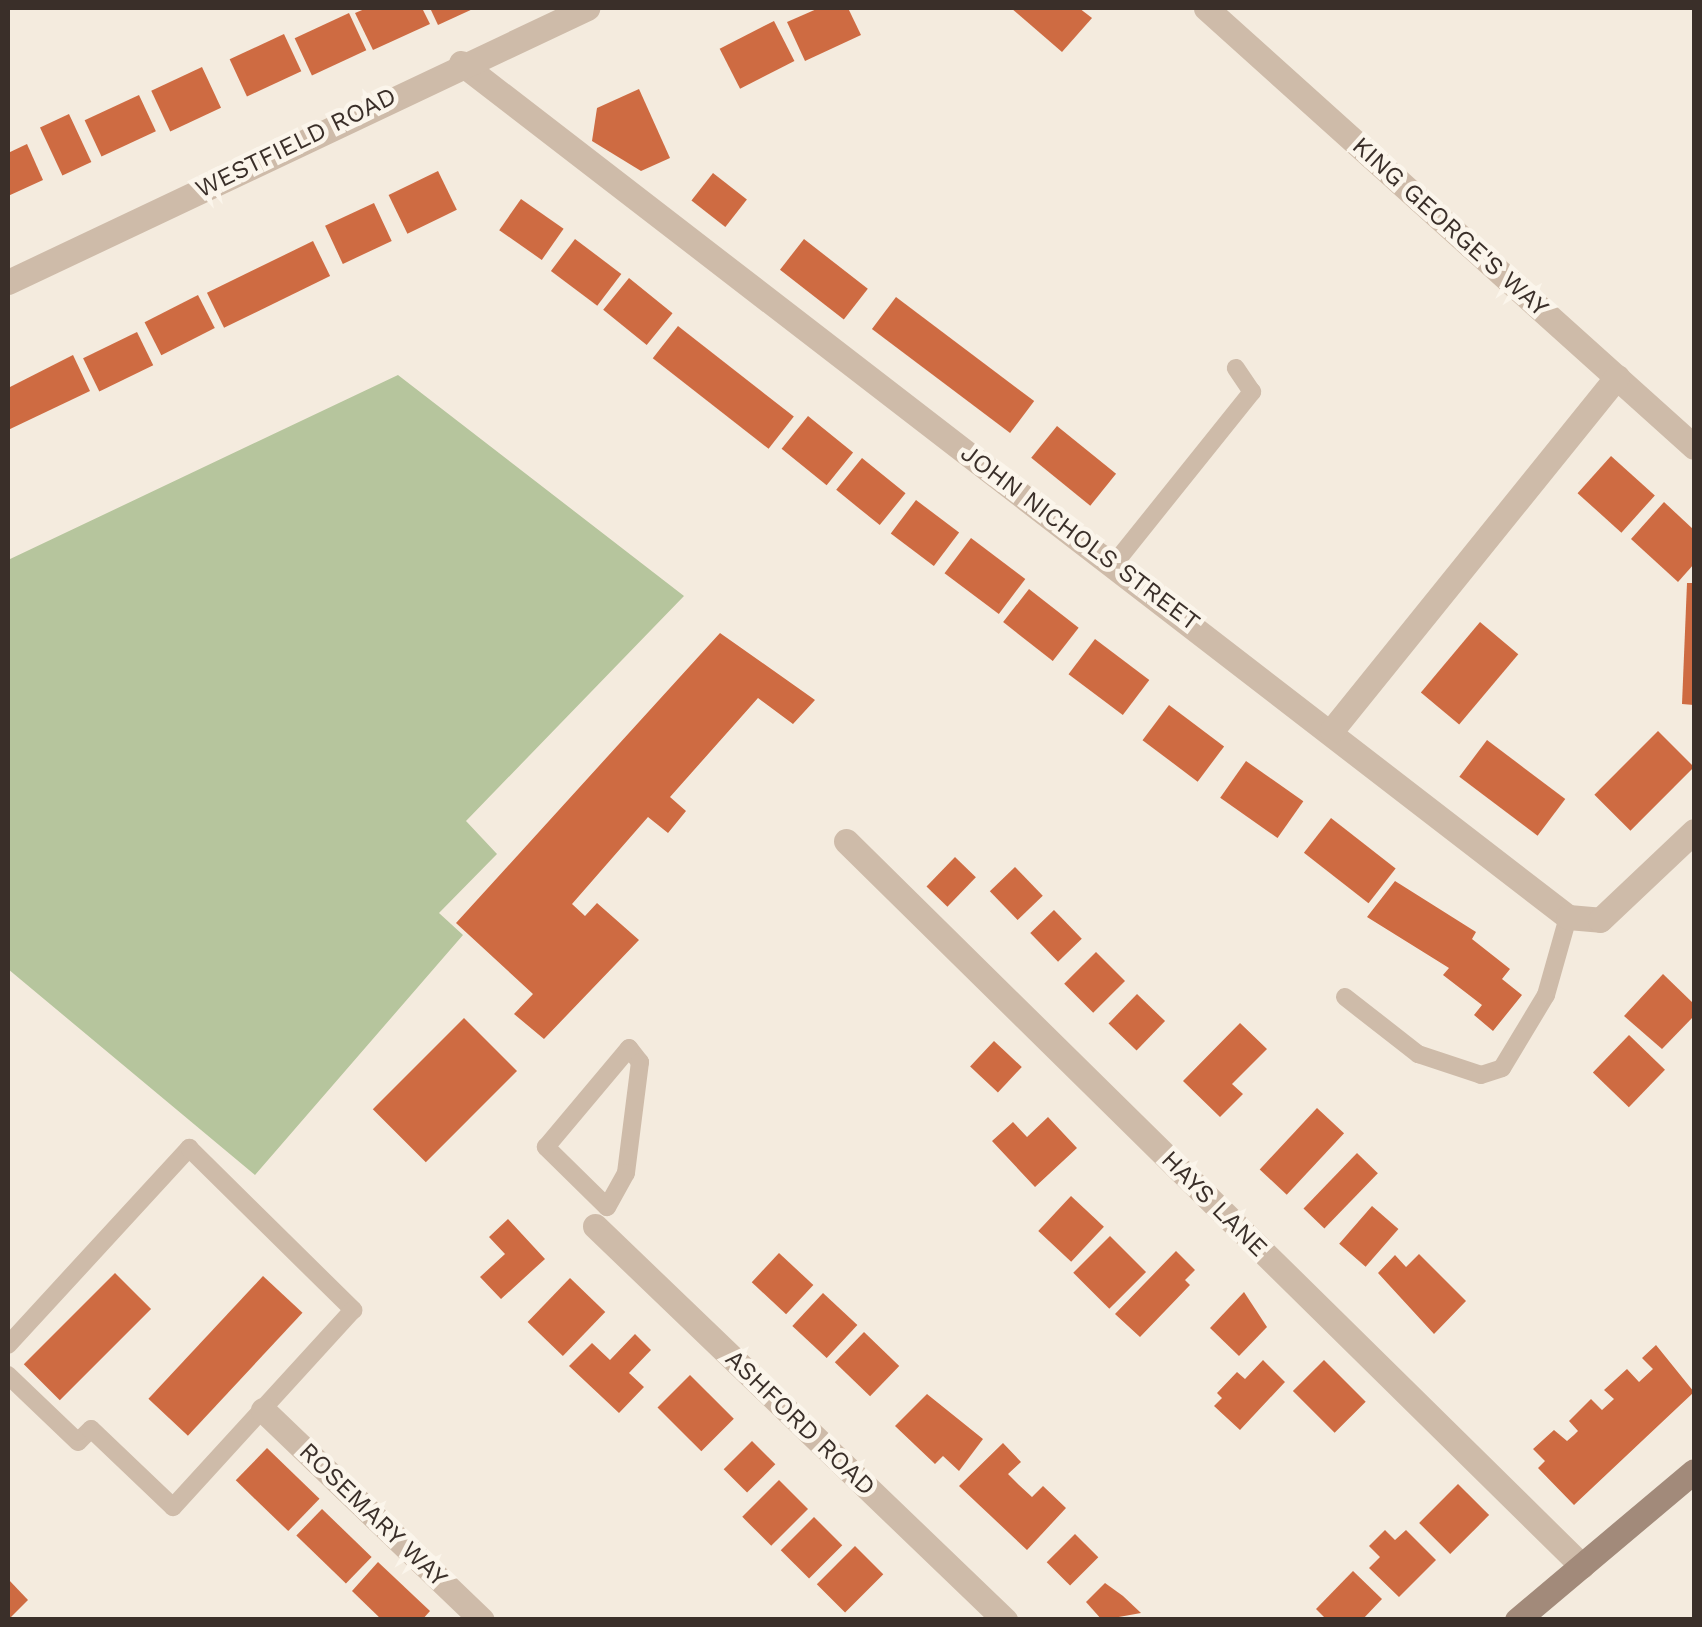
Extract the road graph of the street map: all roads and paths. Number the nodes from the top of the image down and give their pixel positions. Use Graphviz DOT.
graph roads {
  1 [pos="587,8"];
  2 [pos="1206,8"];
  3 [pos="461,63"];
  4 [pos="8,282"];
  5 [pos="1236,368"];
  6 [pos="1617,377"];
  7 [pos="1694,447"];
  8 [pos="1114,564"];
  9 [pos="1332,730"];
  10 [pos="1694,831"];
  11 [pos="846,842"];
  12 [pos="1568,918"];
  13 [pos="1345,997"];
  14 [pos="602,1217"];
  15 [pos="8,1345"];
  16 [pos="8,1375"];
  17 [pos="263,1410"];
  18 [pos="1691,1481"];
  19 [pos="1582,1566"];
  20 [pos="482,1620"];
  21 [pos="1005,1620"];
  22 [pos="1517,1620"];
  1 -- 3 [label="street, WESTFIELD ROAD"];
  2 -- 6 [label="street, KING GEORGE'S WAY"];
  3 -- 4 [label="street, WESTFIELD ROAD"];
  3 -- 8 [label="street, JOHN NICHOLS STREET"];
  5 -- 8 [label="lane"];
  6 -- 7 [label="street, KING GEORGE'S WAY"];
  6 -- 9 [label="street"];
  8 -- 9 [label="street, JOHN NICHOLS STREET"];
  9 -- 12 [label="street, JOHN NICHOLS STREET"];
  10 -- 12 [label="street"];
  11 -- 19 [label="street, HAYS LANE"];
  12 -- 13 [label="lane"];
  14 -- 14 [label="lane"];
  14 -- 21 [label="street, ASHFORD ROAD"];
  15 -- 17 [label="lane"];
  16 -- 17 [label="lane"];
  17 -- 20 [label="street, ROSEMARY WAY"];
  18 -- 19 [label="main road"];
  19 -- 22 [label="main road"];
}
